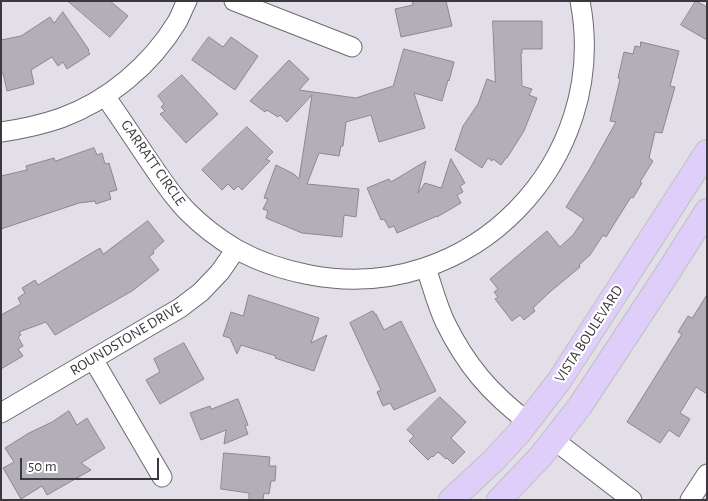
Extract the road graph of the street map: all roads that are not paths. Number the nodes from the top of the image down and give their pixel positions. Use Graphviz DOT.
graph roads {
  1 [pos="187,1"];
  2 [pos="234,1"];
  3 [pos="583,2"];
  4 [pos="352,47"];
  5 [pos="106,96"];
  6 [pos="1,132"];
  7 [pos="707,152"];
  8 [pos="707,210"];
  9 [pos="236,249"];
  10 [pos="426,268"];
  11 [pos="93,359"];
  12 [pos="1,413"];
  13 [pos="528,422"];
  14 [pos="554,440"];
  15 [pos="707,474"];
  16 [pos="162,477"];
  17 [pos="451,500"];
  18 [pos="474,500"];
  19 [pos="499,500"];
  20 [pos="632,500"];
  21 [pos="690,500"];
  1 -- 5 [label="street"];
  2 -- 4 [label="street"];
  3 -- 10 [label="street, GARRATT CIRCLE"];
  5 -- 6 [label="street"];
  5 -- 9 [label="street, GARRATT CIRCLE"];
  7 -- 13 [label="main road, VISTA BOULEVARD"];
  8 -- 14 [label="main road"];
  9 -- 10 [label="street, GARRATT CIRCLE"];
  9 -- 11 [label="street, ROUNDSTONE DRIVE"];
  10 -- 13 [label="street"];
  11 -- 12 [label="street, ROUNDSTONE DRIVE"];
  11 -- 16 [label="street"];
  13 -- 17 [label="main road, VISTA BOULEVARD"];
  13 -- 18 [label="main road"];
  14 -- 19 [label="main road"];
  14 -- 20 [label="street"];
  15 -- 21 [label="street"];
}
